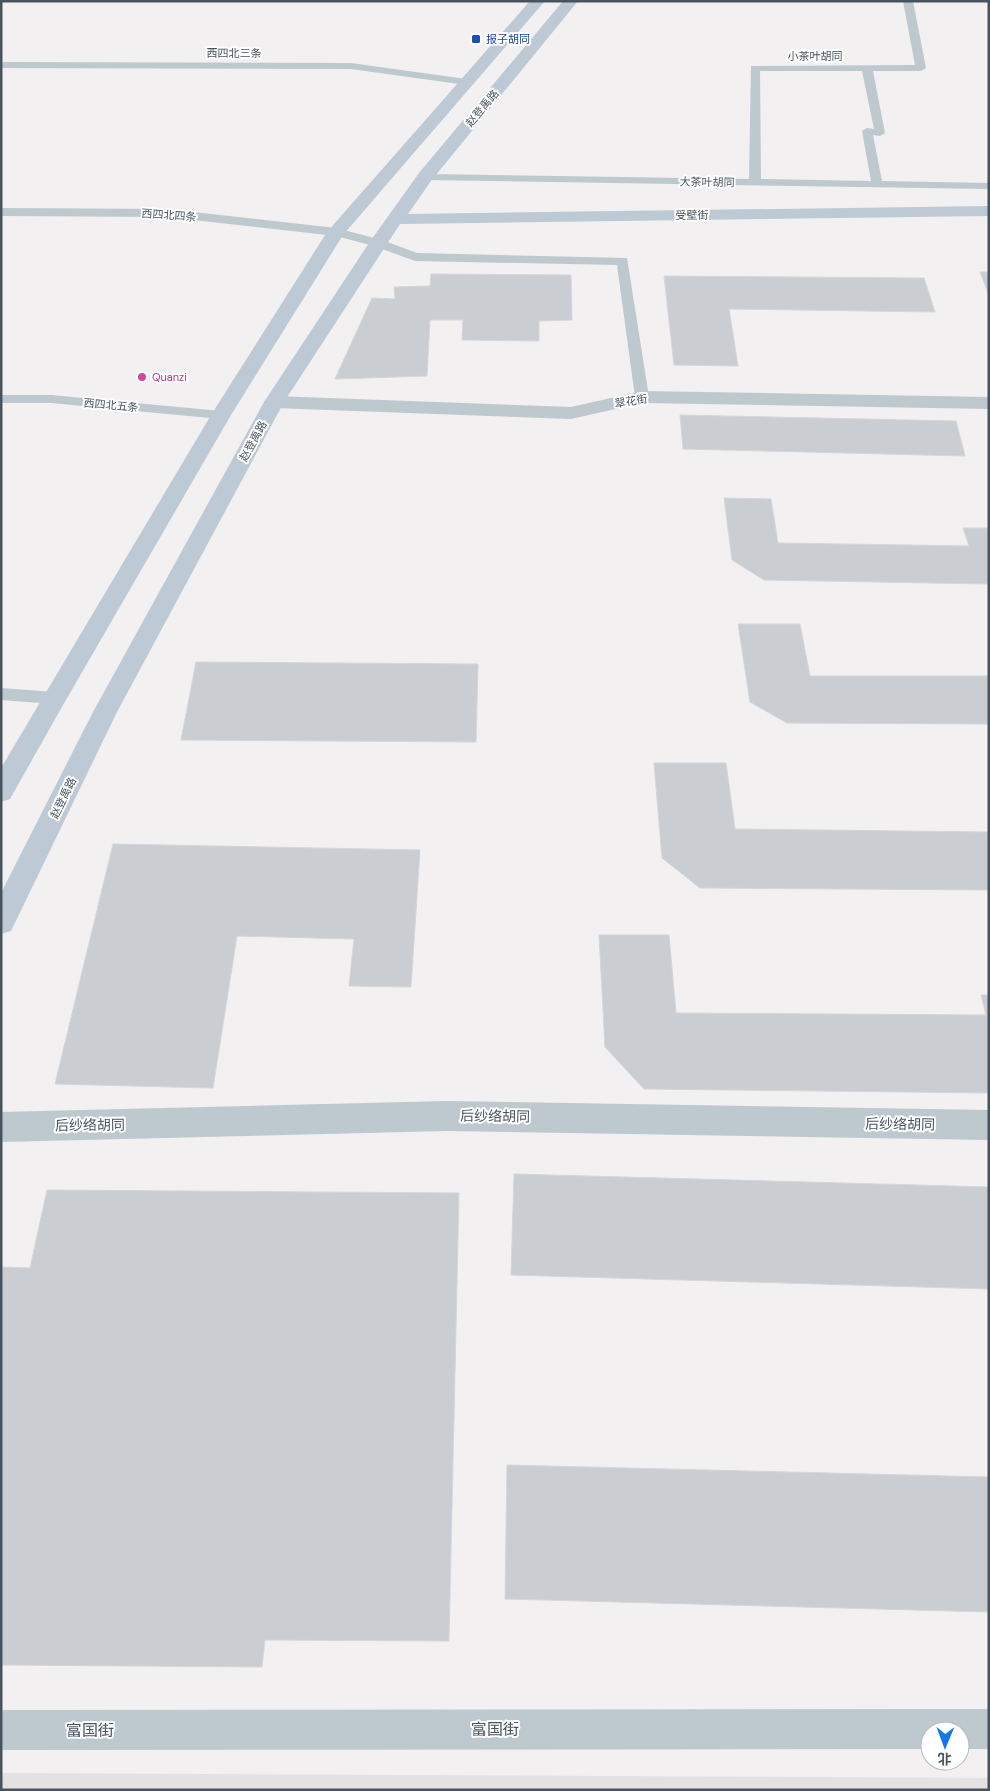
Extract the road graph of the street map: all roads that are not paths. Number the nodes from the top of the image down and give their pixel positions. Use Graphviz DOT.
graph roads {
  1 [pos="538,1"];
  2 [pos="571,1"];
  3 [pos="908,1"];
  4 [pos="1,65"];
  5 [pos="867,69"];
  6 [pos="466,82"];
  7 [pos="425,177"];
  8 [pos="754,183"];
  9 [pos="877,185"];
  10 [pos="989,186"];
  11 [pos="989,211"];
  12 [pos="1,212"];
  13 [pos="396,218"];
  14 [pos="336,232"];
  15 [pos="378,243"];
  16 [pos="642,397"];
  17 [pos="1,399"];
  18 [pos="274,402"];
  19 [pos="989,403"];
  20 [pos="221,415"];
  21 [pos="1,694"];
  22 [pos="54,698"];
  23 [pos="1,792"];
  24 [pos="1,922"];
  25 [pos="989,1125"];
  26 [pos="1,1127"];
  27 [pos="989,1729"];
  28 [pos="1,1730"];
  1 -- 6 [label="main road"];
  2 -- 7 [label="main road, 赵登禹路"];
  3 -- 5 [label="lane, 小茶叶胡同"];
  4 -- 6 [label="lane, 西四北三条"];
  5 -- 8 [label="lane, 小茶叶胡同"];
  5 -- 9 [label="lane"];
  6 -- 14 [label="main road"];
  7 -- 8 [label="lane, 大茶叶胡同"];
  7 -- 13 [label="main road, 赵登禹路"];
  8 -- 9 [label="lane, 大茶叶胡同"];
  9 -- 10 [label="lane, 大茶叶胡同"];
  11 -- 13 [label="main road, 受壁街"];
  12 -- 14 [label="lane, 西四北四条"];
  13 -- 15 [label="main road, 赵登禹路"];
  14 -- 15 [label="lane, 西四北四条"];
  14 -- 20 [label="main road"];
  15 -- 16 [label="lane, 西四北四条"];
  15 -- 18 [label="main road, 赵登禹路"];
  16 -- 18 [label="street, 翠花街"];
  16 -- 19 [label="street, 翠花街"];
  17 -- 20 [label="lane, 西四北五条"];
  18 -- 24 [label="main road, 赵登禹路"];
  20 -- 22 [label="main road"];
  21 -- 22 [label="lane"];
  22 -- 23 [label="main road"];
  25 -- 26 [label="street, 后纱络胡同"];
  27 -- 28 [label="street, 富国街"];
}
